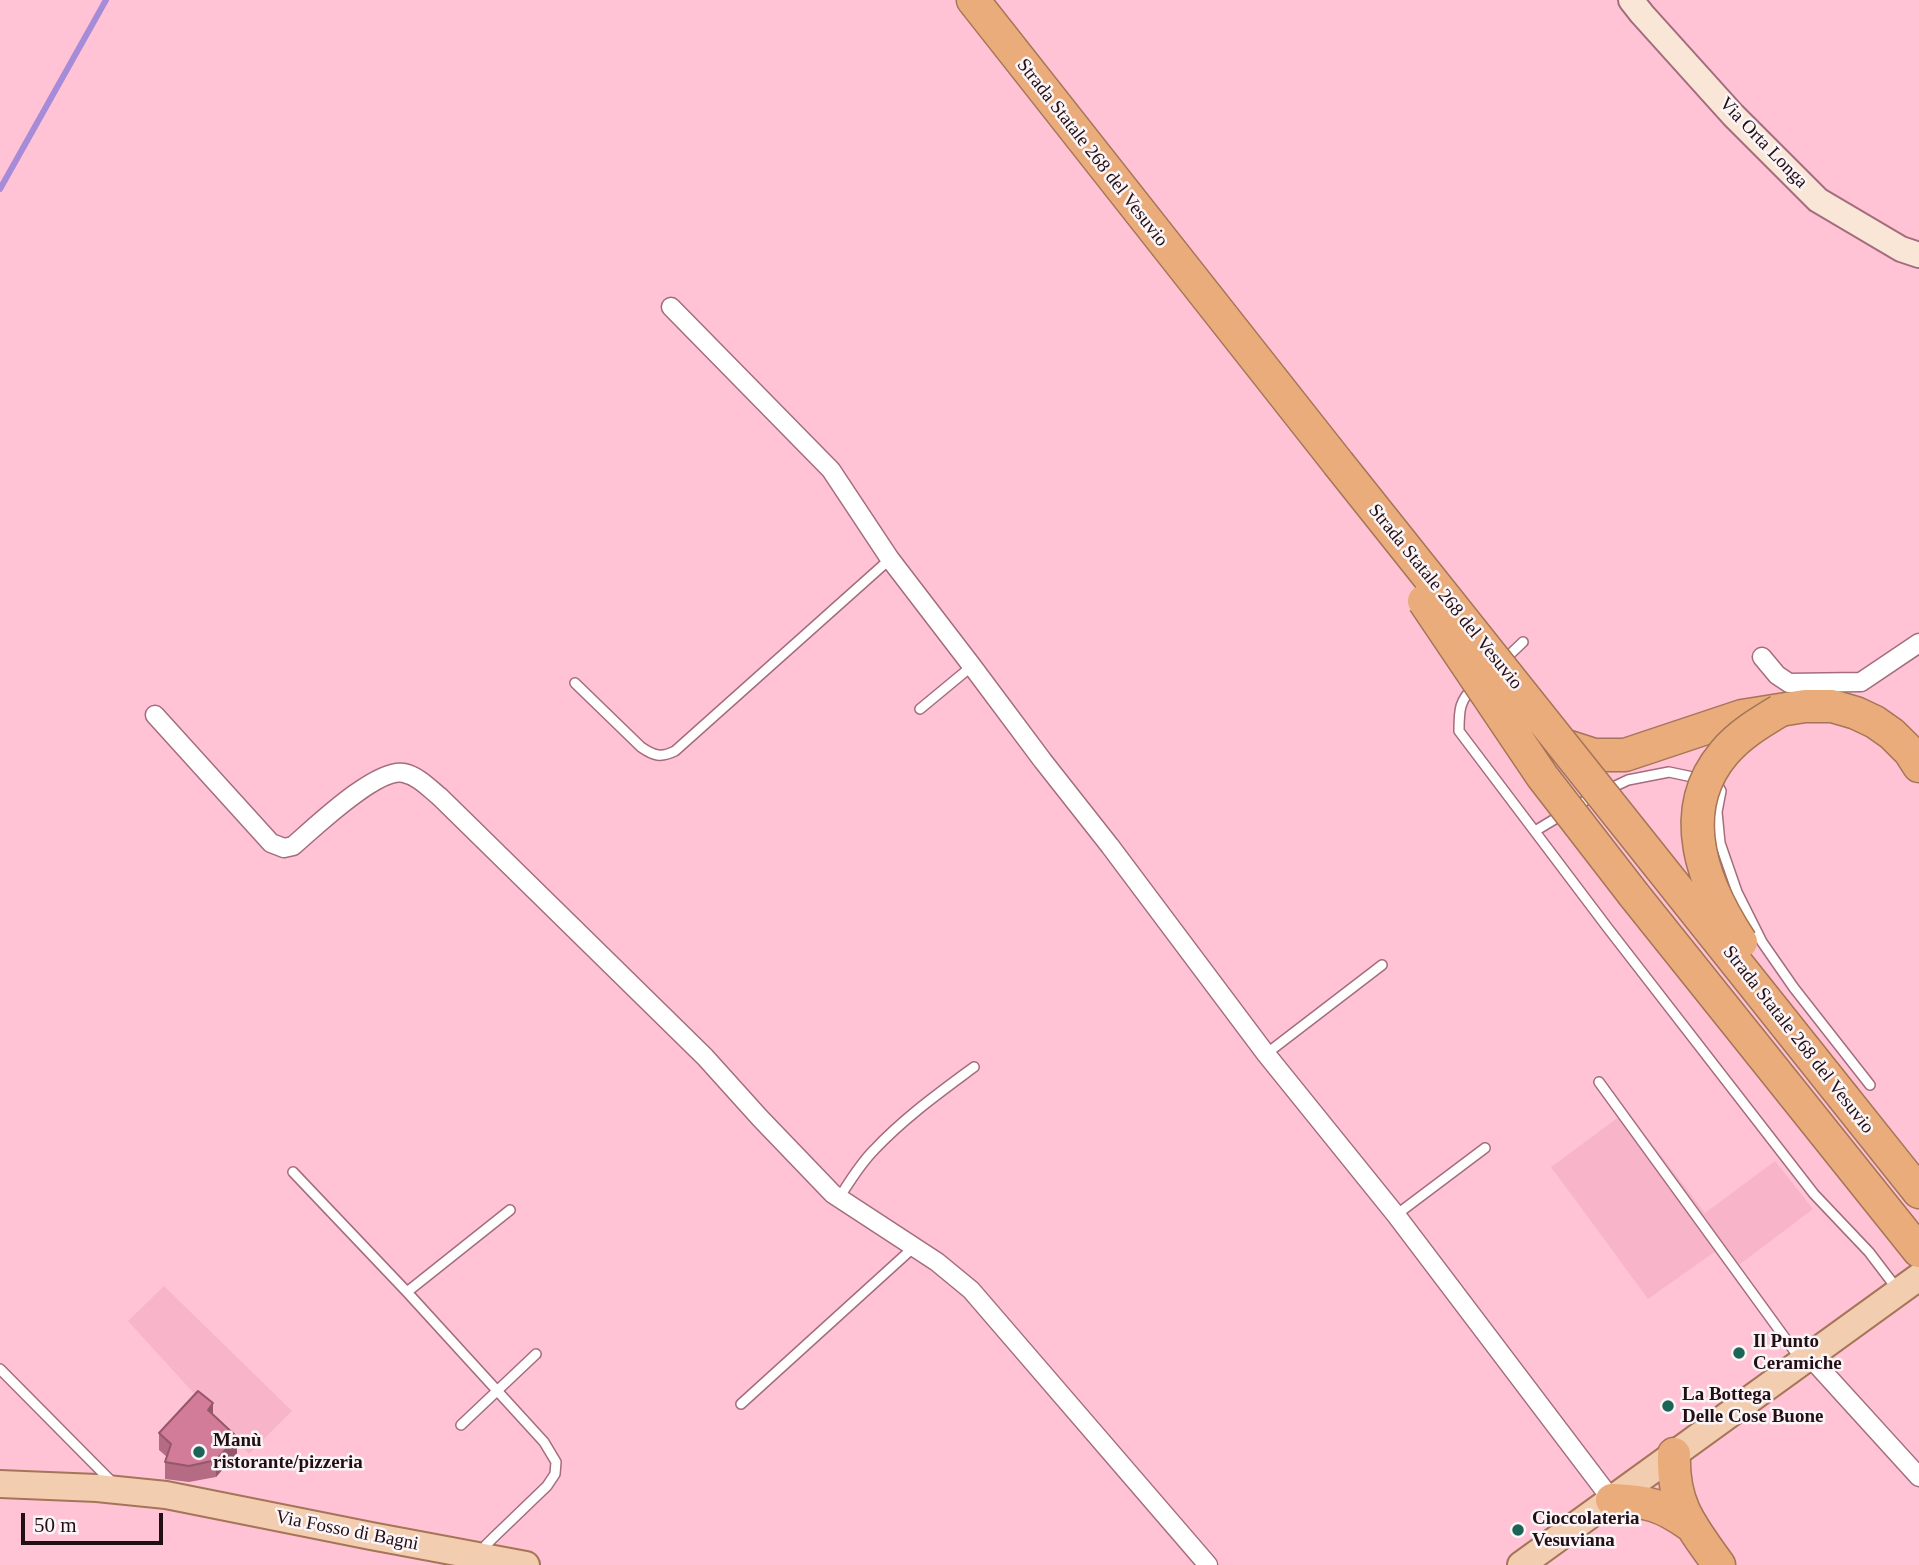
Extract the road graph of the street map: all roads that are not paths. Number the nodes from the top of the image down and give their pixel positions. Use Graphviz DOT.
graph roads {
  1 [pos="973,0"];
  2 [pos="1632,0"];
  3 [pos="1919,255"];
  4 [pos="671,307"];
  5 [pos="1338,463"];
  6 [pos="890,559"];
  7 [pos="1523,642"];
  8 [pos="1919,643"];
  9 [pos="1762,657"];
  10 [pos="972,666"];
  11 [pos="1494,668"];
  12 [pos="1485,677"];
  13 [pos="575,682"];
  14 [pos="920,709"];
  15 [pos="1779,710"];
  16 [pos="155,715"];
  17 [pos="1563,745"];
  18 [pos="1919,766"];
  19 [pos="1535,831"];
  20 [pos="1382,965"];
  21 [pos="1266,1054"];
  22 [pos="974,1068"];
  23 [pos="1599,1082"];
  24 [pos="1857,1091"];
  25 [pos="1485,1148"];
  26 [pos="293,1172"];
  27 [pos="1919,1192"];
  28 [pos="839,1198"];
  29 [pos="510,1210"];
  30 [pos="1396,1215"];
  31 [pos="914,1247"];
  32 [pos="1919,1251"];
  33 [pos="1909,1284"];
  34 [pos="407,1292"];
  35 [pos="536,1354"];
  36 [pos="1806,1359"];
  37 [pos="0,1369"];
  38 [pos="497,1391"];
  39 [pos="741,1404"];
  40 [pos="461,1425"];
  41 [pos="1674,1454"];
  42 [pos="1919,1477"];
  43 [pos="0,1484"];
  44 [pos="120,1490"];
  45 [pos="1612,1500"];
  46 [pos="1690,1525"];
  47 [pos="481,1557"];
  48 [pos="526,1565"];
  49 [pos="1208,1565"];
  50 [pos="1521,1565"];
  51 [pos="1719,1565"];
  1 -- 5 [label="highway, Strada Statale 268 del Vesuvio"];
  2 -- 3 [label="street, Via Orta Longa"];
  4 -- 6 [label="street"];
  5 -- 17 [label="highway, Strada Statale 268 del Vesuvio, bridge"];
  5 -- 32 [label="highway, bridge"];
  6 -- 10 [label="street"];
  6 -- 13 [label="lane"];
  7 -- 11 [label="lane"];
  8 -- 9 [label="street"];
  10 -- 14 [label="lane"];
  10 -- 21 [label="street"];
  12 -- 19 [label="lane"];
  15 -- 17 [label="highway, bridge"];
  15 -- 18 [label="highway"];
  15 -- 24 [label="highway, bridge"];
  16 -- 28 [label="street"];
  17 -- 24 [label="highway, Strada Statale 268 del Vesuvio, bridge"];
  19 -- 24 [label="lane"];
  19 -- 33 [label="lane"];
  20 -- 21 [label="lane"];
  21 -- 30 [label="street"];
  22 -- 28 [label="lane"];
  23 -- 36 [label="lane"];
  24 -- 27 [label="highway, Strada Statale 268 del Vesuvio"];
  25 -- 30 [label="lane"];
  26 -- 34 [label="lane"];
  28 -- 31 [label="street"];
  29 -- 34 [label="lane"];
  30 -- 45 [label="street"];
  31 -- 39 [label="lane"];
  31 -- 49 [label="street"];
  33 -- 36 [label="main road"];
  34 -- 38 [label="lane"];
  35 -- 38 [label="lane"];
  36 -- 41 [label="main road"];
  36 -- 42 [label="street"];
  37 -- 44 [label="lane"];
  38 -- 40 [label="lane"];
  38 -- 47 [label="lane"];
  41 -- 45 [label="main road"];
  41 -- 46 [label="highway"];
  43 -- 44 [label="main road, Via Fosso di Bagni"];
  44 -- 47 [label="main road, Via Fosso di Bagni"];
  45 -- 46 [label="highway"];
  45 -- 50 [label="main road"];
  46 -- 51 [label="highway"];
  47 -- 48 [label="main road, Via Fosso di Bagni"];
}
